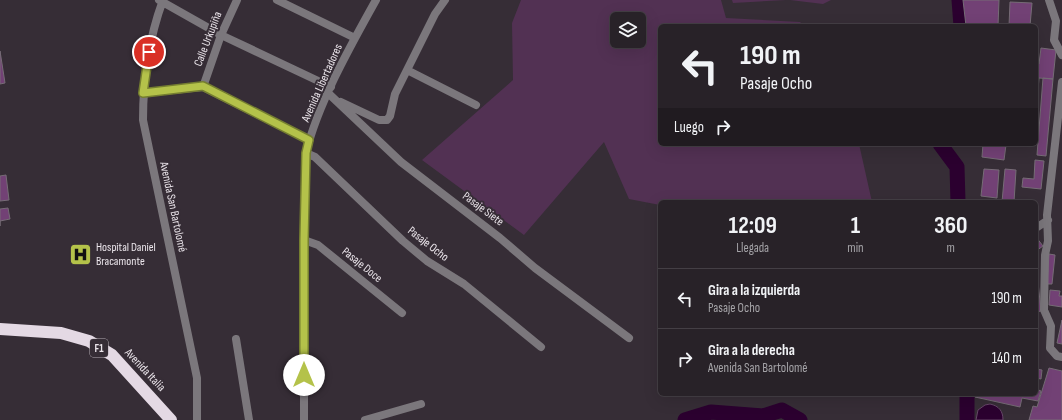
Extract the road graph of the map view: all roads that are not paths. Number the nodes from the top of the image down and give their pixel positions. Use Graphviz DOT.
graph roads {
  1 [pos="237,0"];
  2 [pos="277,0"];
  3 [pos="376,0"];
  4 [pos="445,0"];
  5 [pos="1049,0"];
  6 [pos="161,1"];
  7 [pos="221,35"];
  8 [pos="355,38"];
  9 [pos="1062,55"];
  10 [pos="408,70"];
  11 [pos="1062,82"];
  12 [pos="203,86"];
  13 [pos="330,90"];
  14 [pos="143,93"];
  15 [pos="338,102"];
  16 [pos="476,105"];
  17 [pos="309,140"];
  18 [pos="306,153"];
  19 [pos="1048,220"];
  20 [pos="1038,227"];
  21 [pos="304,240"];
  22 [pos="402,313"];
  23 [pos="0,329"];
  24 [pos="629,338"];
  25 [pos="236,339"];
  26 [pos="541,347"];
  27 [pos="1062,357"];
  28 [pos="421,404"];
  29 [pos="171,420"];
  30 [pos="197,420"];
  31 [pos="249,420"];
  32 [pos="304,420"];
  33 [pos="365,420"];
  1 -- 7 [label="street, Calle Urkupiña"];
  2 -- 8 [label="street"];
  3 -- 8 [label="street, Avenida Libertadores"];
  4 -- 10 [label="street"];
  5 -- 9 [label="street"];
  6 -- 7 [label="street, Pasaje Siete"];
  6 -- 14 [label="street, Avenida San Bartolomé"];
  7 -- 12 [label="street, Calle Urkupiña"];
  7 -- 13 [label="street, Pasaje Siete"];
  8 -- 13 [label="street, Avenida Libertadores"];
  10 -- 15 [label="street"];
  10 -- 16 [label="street"];
  11 -- 19 [label="street"];
  12 -- 14 [label="street"];
  12 -- 17 [label="street"];
  13 -- 15 [label="street, Pasaje Siete"];
  13 -- 17 [label="street, Avenida Libertadores"];
  14 -- 30 [label="street, Avenida San Bartolomé"];
  15 -- 24 [label="street, Pasaje Siete"];
  17 -- 18 [label="street, Avenida Libertadores"];
  18 -- 21 [label="street, Avenida Libertadores"];
  18 -- 26 [label="street, Pasaje Ocho"];
  19 -- 20 [label="street"];
  19 -- 27 [label="street"];
  21 -- 22 [label="street, Pasaje Doce"];
  21 -- 32 [label="street, Avenida Libertadores"];
  23 -- 29 [label="highway, Avenida Italia / F1"];
  25 -- 31 [label="street"];
  28 -- 33 [label="street"];
}
